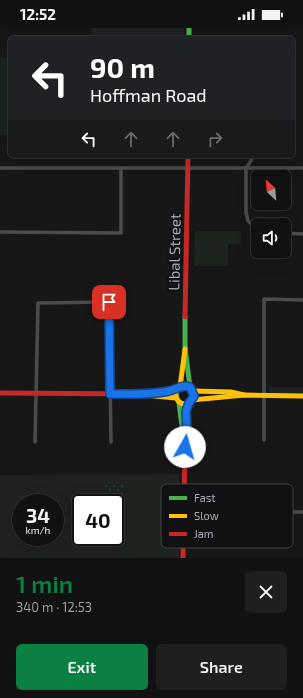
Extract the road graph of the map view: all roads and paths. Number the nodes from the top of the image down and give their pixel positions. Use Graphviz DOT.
graph roads {
  1 [pos="188,158"];
  2 [pos="251,158"];
  3 [pos="0,168"];
  4 [pos="121,168"];
  5 [pos="188,168"];
  6 [pos="246,168"];
  7 [pos="303,168"];
  8 [pos="251,224"];
  9 [pos="0,232"];
  10 [pos="291,233"];
  11 [pos="303,234"];
  12 [pos="303,300"];
  13 [pos="185,348"];
  14 [pos="179,388"];
  15 [pos="192,389"];
  16 [pos="0,392"];
  17 [pos="36,392"];
  18 [pos="110,394"];
  19 [pos="141,394"];
  20 [pos="244,395"];
  21 [pos="264,395"];
  22 [pos="303,396"];
  23 [pos="178,400"];
  24 [pos="191,402"];
  25 [pos="264,440"];
  26 [pos="35,442"];
  27 [pos="111,442"];
  28 [pos="185,443"];
  29 [pos="184,484"];
  30 [pos="183,548"];
  31 [pos="183,558"];
  1 -- 5 [label="street, Libal Street"];
  2 -- 6 [label="street"];
  3 -- 4 [label="street"];
  4 -- 5 [label="street"];
  4 -- 9 [label="street"];
  5 -- 6 [label="street"];
  5 -- 13 [label="street, Libal Street"];
  6 -- 7 [label="street"];
  6 -- 8 [label="street"];
  10 -- 11 [label="street"];
  12 -- 21 [label="street"];
  13 -- 14 [label="street, Libal Street"];
  13 -- 15 [label="street, Libal Street"];
  14 -- 15 [label="street"];
  14 -- 19 [label="street"];
  14 -- 23 [label="street"];
  15 -- 20 [label="street"];
  15 -- 24 [label="street"];
  16 -- 17 [label="street"];
  17 -- 18 [label="street"];
  17 -- 18 [label="street"];
  17 -- 26 [label="street"];
  18 -- 19 [label="street"];
  18 -- 27 [label="street"];
  19 -- 23 [label="street"];
  20 -- 21 [label="street"];
  20 -- 24 [label="street"];
  21 -- 22 [label="street"];
  21 -- 25 [label="street"];
  23 -- 24 [label="street"];
  23 -- 28 [label="street"];
  24 -- 28 [label="street"];
  28 -- 29 [label="street"];
  30 -- 31 [label="street"];
}
